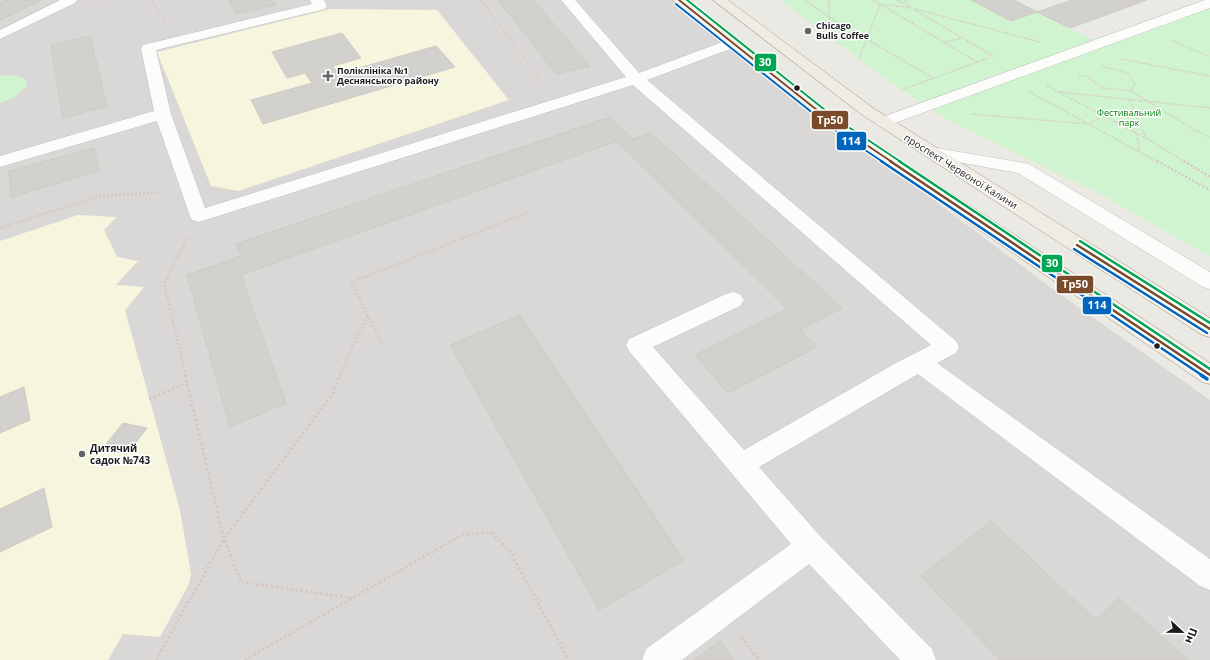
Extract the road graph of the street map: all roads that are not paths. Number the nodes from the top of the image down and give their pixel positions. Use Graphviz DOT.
graph roads {
  1 [pos="70,0"];
  2 [pos="317,0"];
  3 [pos="568,0"];
  4 [pos="679,0"];
  5 [pos="720,0"];
  6 [pos="1210,3"];
  7 [pos="0,35"];
  8 [pos="733,43"];
  9 [pos="636,79"];
  10 [pos="163,114"];
  11 [pos="883,122"];
  12 [pos="931,152"];
  13 [pos="0,162"];
  14 [pos="1210,282"];
  15 [pos="733,300"];
  16 [pos="1210,329"];
  17 [pos="919,362"];
  18 [pos="1210,375"];
  19 [pos="740,465"];
  20 [pos="811,546"];
  21 [pos="1210,576"];
  22 [pos="657,660"];
  23 [pos="921,660"];
  1 -- 7 [label="lane"];
  2 -- 10 [label="lane"];
  3 -- 9 [label="lane"];
  4 -- 8 [label="main road"];
  5 -- 11 [label="main road, проспект Червоної Калини"];
  6 -- 11 [label="lane"];
  8 -- 9 [label="lane"];
  8 -- 18 [label="main road"];
  9 -- 10 [label="lane"];
  9 -- 17 [label="lane"];
  10 -- 13 [label="lane"];
  11 -- 12 [label="main road, проспект Червоної Калини"];
  12 -- 14 [label="lane"];
  12 -- 16 [label="main road, проспект Червоної Калини"];
  15 -- 19 [label="lane"];
  17 -- 19 [label="lane"];
  17 -- 21 [label="lane"];
  19 -- 20 [label="lane"];
  20 -- 22 [label="lane"];
  20 -- 23 [label="lane"];
}
